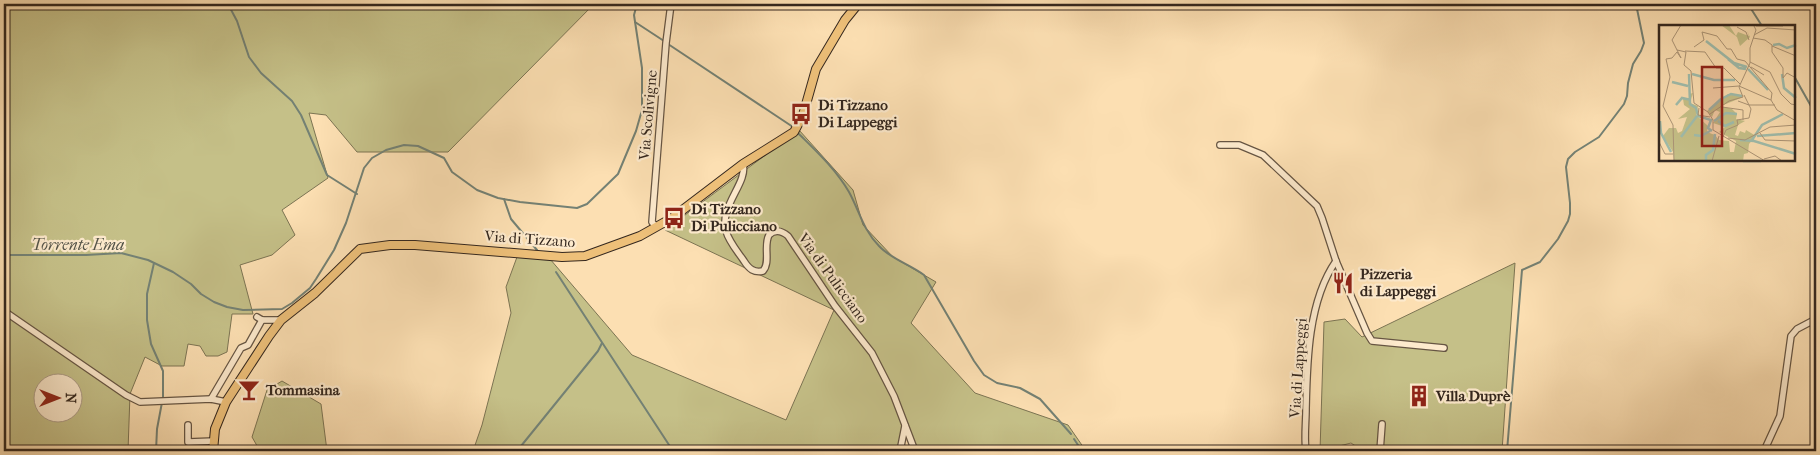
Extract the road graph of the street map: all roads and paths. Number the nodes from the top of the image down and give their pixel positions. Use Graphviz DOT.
graph roads {
  1 [pos="671,4"];
  2 [pos="858,4"];
  3 [pos="1220,145"];
  4 [pos="743,164"];
  5 [pos="656,227"];
  6 [pos="1336,261"];
  7 [pos="4,311"];
  8 [pos="1816,319"];
  9 [pos="282,320"];
  10 [pos="1444,348"];
  11 [pos="211,399"];
  12 [pos="226,402"];
  13 [pos="1382,424"];
  14 [pos="188,425"];
  15 [pos="905,426"];
  16 [pos="214,441"];
  17 [pos="213,451"];
  18 [pos="900,451"];
  19 [pos="915,451"];
  20 [pos="1306,451"];
  21 [pos="1380,451"];
  22 [pos="1764,451"];
  1 -- 5 [label="street, Via Scolivigne"];
  2 -- 4 [label="main road, Via di Tizzano"];
  3 -- 6 [label="street"];
  4 -- 5 [label="main road, Via di Tizzano"];
  4 -- 15 [label="street, Via di Pulicciano"];
  5 -- 9 [label="main road, Via di Tizzano"];
  6 -- 10 [label="street"];
  6 -- 20 [label="street, Via di Lappeggi"];
  7 -- 11 [label="street"];
  8 -- 22 [label="street"];
  9 -- 11 [label="street"];
  9 -- 12 [label="main road, Via di Tizzano"];
  11 -- 12 [label="street"];
  12 -- 16 [label="main road, Via di Tizzano"];
  13 -- 21 [label="street"];
  14 -- 16 [label="street"];
  15 -- 18 [label="street"];
  15 -- 19 [label="street, Via di Pulicciano"];
  16 -- 17 [label="main road, Via di Tizzano"];
}
